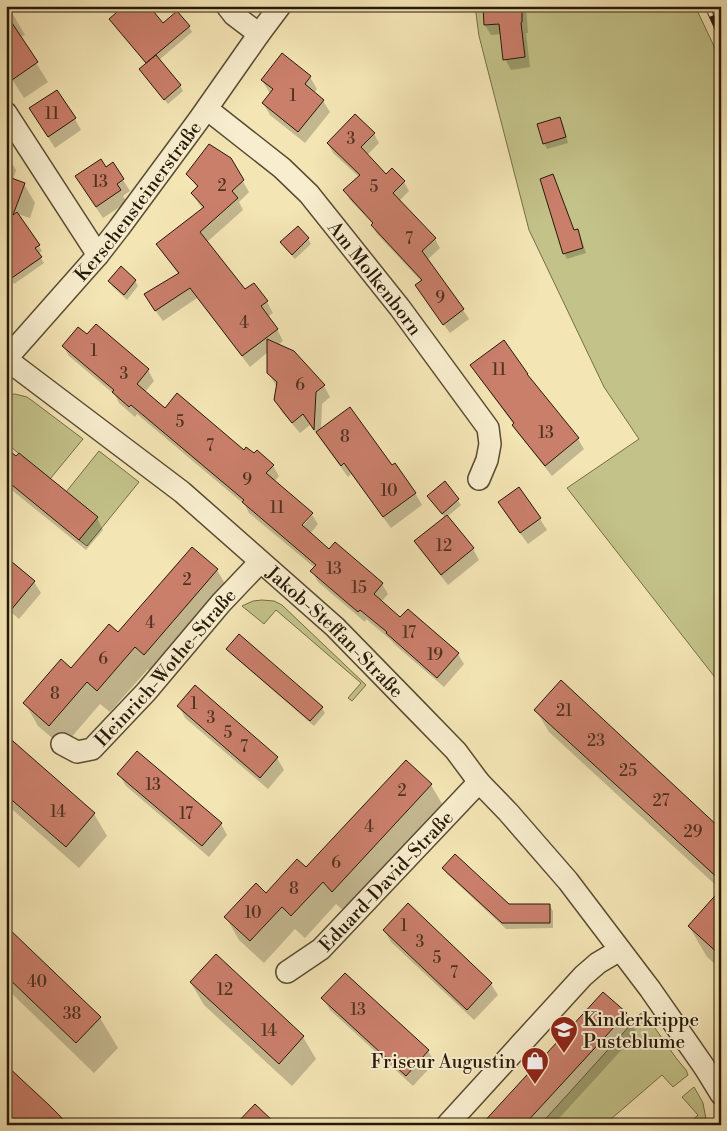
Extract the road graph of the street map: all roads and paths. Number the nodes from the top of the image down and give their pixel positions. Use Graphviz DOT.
graph roads {
  1 [pos="227,6"];
  2 [pos="280,6"];
  3 [pos="259,34"];
  4 [pos="207,109"];
  5 [pos="6,113"];
  6 [pos="98,255"];
  7 [pos="6,359"];
  8 [pos="479,479"];
  9 [pos="260,562"];
  10 [pos="62,744"];
  11 [pos="478,782"];
  12 [pos="620,950"];
  13 [pos="287,972"];
  14 [pos="721,1094"];
  15 [pos="448,1125"];
  1 -- 3 [label="street"];
  2 -- 3 [label="street, Kerschensteinerstraße"];
  3 -- 4 [label="street, Kerschensteinerstraße"];
  4 -- 6 [label="street, Kerschensteinerstraße"];
  4 -- 8 [label="street, Am Molkenborn"];
  5 -- 6 [label="street"];
  6 -- 7 [label="street, Kerschensteinerstraße"];
  7 -- 9 [label="street, Jakob-Steffan-Straße"];
  9 -- 10 [label="street, Heinrich-Wothe-Straße"];
  9 -- 11 [label="street, Jakob-Steffan-Straße"];
  11 -- 12 [label="street, Jakob-Steffan-Straße"];
  11 -- 13 [label="street, Eduard-David-Straße"];
  12 -- 14 [label="street, Jakob-Steffan-Straße"];
  12 -- 15 [label="street"];
}
